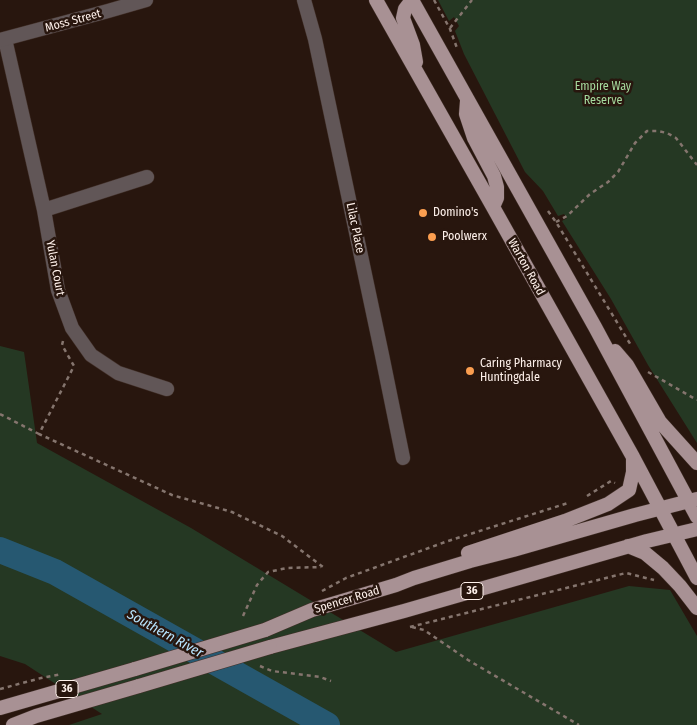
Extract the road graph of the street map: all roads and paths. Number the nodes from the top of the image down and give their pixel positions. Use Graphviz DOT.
graph roads {
  1 [pos="146,0"];
  2 [pos="304,0"];
  3 [pos="376,0"];
  4 [pos="412,0"];
  5 [pos="434,0"];
  6 [pos="472,0"];
  7 [pos="106,6"];
  8 [pos="450,29"];
  9 [pos="2,39"];
  10 [pos="460,56"];
  11 [pos="420,78"];
  12 [pos="467,98"];
  13 [pos="697,165"];
  14 [pos="147,177"];
  15 [pos="493,207"];
  16 [pos="546,208"];
  17 [pos="44,210"];
  18 [pos="556,222"];
  19 [pos="595,327"];
  20 [pos="72,328"];
  21 [pos="632,346"];
  22 [pos="647,371"];
  23 [pos="166,388"];
  24 [pos="697,400"];
  25 [pos="0,414"];
  26 [pos="39,434"];
  27 [pos="632,457"];
  28 [pos="403,458"];
  29 [pos="697,463"];
  30 [pos="693,500"];
  31 [pos="660,508"];
  32 [pos="697,517"];
  33 [pos="697,529"];
  34 [pos="674,535"];
  35 [pos="628,546"];
  36 [pos="663,568"];
  37 [pos="414,578"];
  38 [pos="697,578"];
  39 [pos="697,608"];
  40 [pos="243,616"];
  41 [pos="260,666"];
  42 [pos="64,674"];
  43 [pos="331,681"];
  44 [pos="0,689"];
  45 [pos="0,708"];
  46 [pos="13,725"];
  47 [pos="579,725"];
  1 -- 7 [label="street, Moss Street"];
  2 -- 28 [label="street, Lilac Place"];
  3 -- 11 [label="main road, Warton Road"];
  4 -- 11 [label="main road"];
  4 -- 12 [label="main road"];
  5 -- 8 [label="path"];
  6 -- 8 [label="path"];
  7 -- 9 [label="street, Moss Street"];
  8 -- 10 [label="path"];
  9 -- 17 [label="street, Yulan Court"];
  11 -- 15 [label="main road, Warton Road"];
  12 -- 15 [label="main road"];
  12 -- 19 [label="main road"];
  13 -- 18 [label="path"];
  14 -- 17 [label="street"];
  15 -- 27 [label="main road, Warton Road"];
  16 -- 18 [label="path"];
  17 -- 20 [label="street, Yulan Court"];
  18 -- 21 [label="path"];
  19 -- 29 [label="main road"];
  19 -- 30 [label="main road"];
  20 -- 23 [label="street, Yulan Court"];
  20 -- 26 [label="path"];
  22 -- 24 [label="path"];
  25 -- 26 [label="path"];
  26 -- 40 [label="path"];
  27 -- 31 [label="main road, Warton Road"];
  27 -- 37 [label="main road"];
  30 -- 31 [label="main road, Spencer Road / 36"];
  30 -- 32 [label="main road"];
  31 -- 34 [label="main road, Warton Road"];
  31 -- 37 [label="main road, Spencer Road / 36"];
  33 -- 34 [label="main road, Spencer Road / 36"];
  34 -- 35 [label="main road, Spencer Road / 36"];
  34 -- 38 [label="main road, Warton Road"];
  35 -- 36 [label="main road"];
  35 -- 46 [label="main road, Spencer Road / 36, bridge"];
  36 -- 39 [label="main road"];
  36 -- 47 [label="path"];
  37 -- 45 [label="main road, Spencer Road / 36, bridge"];
  41 -- 43 [label="path"];
  42 -- 44 [label="path"];
}
